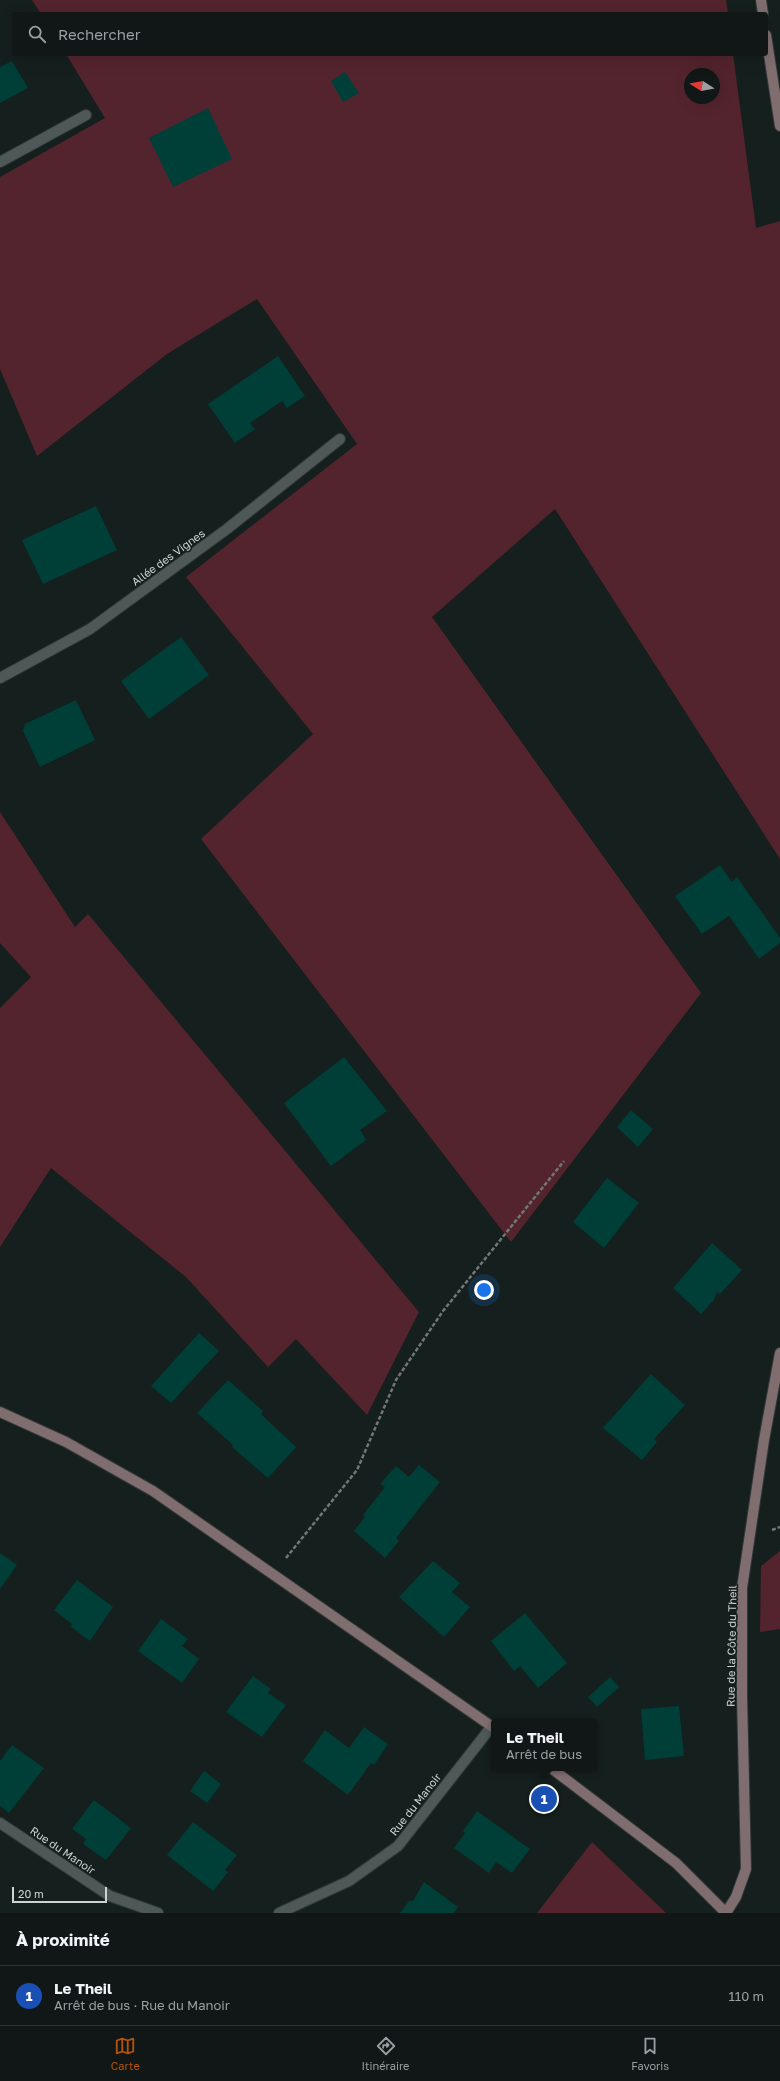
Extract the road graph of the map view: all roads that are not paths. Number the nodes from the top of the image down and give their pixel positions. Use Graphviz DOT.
graph roads {
  1 [pos="761,0"];
  2 [pos="763,12"];
  3 [pos="768,48"];
  4 [pos="86,114"];
  5 [pos="780,126"];
  6 [pos="0,162"];
  7 [pos="340,439"];
  8 [pos="0,678"];
  9 [pos="780,1353"];
  10 [pos="0,1412"];
  11 [pos="491,1726"];
  12 [pos="491,1730"];
  13 [pos="555,1771"];
  14 [pos="0,1823"];
  15 [pos="158,1913"];
  16 [pos="279,1913"];
  17 [pos="726,1913"];
  1 -- 2 [label="street"];
  3 -- 5 [label="street"];
  4 -- 6 [label="street"];
  7 -- 8 [label="street, Allée des Vignes"];
  9 -- 17 [label="street, Rue de la Côte du Theil"];
  10 -- 11 [label="street"];
  12 -- 16 [label="street, Rue du Manoir"];
  13 -- 17 [label="street"];
  14 -- 15 [label="street, Rue du Manoir"];
}
